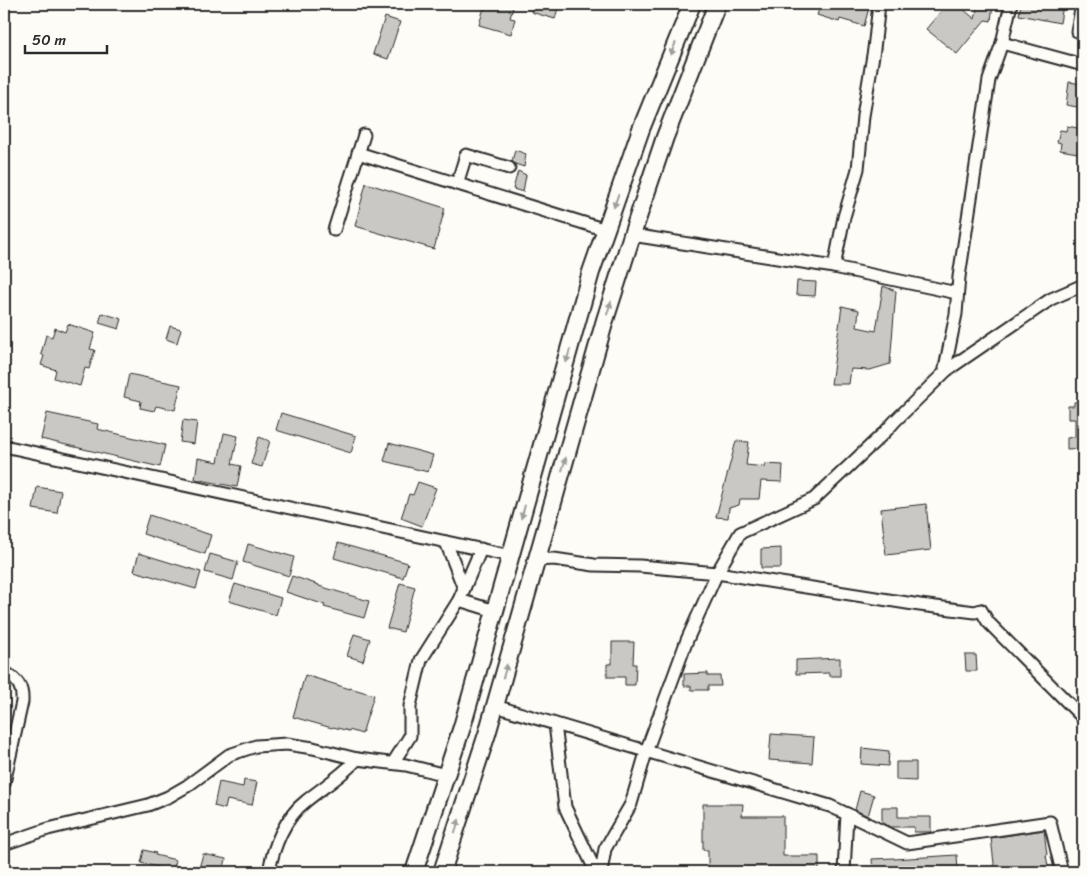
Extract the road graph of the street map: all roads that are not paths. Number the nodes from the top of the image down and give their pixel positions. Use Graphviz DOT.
graph roads {
  1 [pos="692,4"];
  2 [pos="717,4"];
  3 [pos="879,4"];
  4 [pos="1011,4"];
  5 [pos="1082,4"];
  6 [pos="1077,31"];
  7 [pos="1002,43"];
  8 [pos="1083,65"];
  9 [pos="364,135"];
  10 [pos="358,153"];
  11 [pos="509,168"];
  12 [pos="457,184"];
  13 [pos="334,230"];
  14 [pos="606,230"];
  15 [pos="632,235"];
  16 [pos="834,267"];
  17 [pos="591,272"];
  18 [pos="618,280"];
  19 [pos="1083,286"];
  20 [pos="957,293"];
  21 [pos="947,370"];
  22 [pos="4,446"];
  23 [pos="446,542"];
  24 [pos="481,549"];
  25 [pos="511,556"];
  26 [pos="536,560"];
  27 [pos="717,573"];
  28 [pos="464,589"];
  29 [pos="459,600"];
  30 [pos="494,614"];
  31 [pos="518,624"];
  32 [pos="4,672"];
  33 [pos="495,706"];
  34 [pos="1083,718"];
  35 [pos="555,724"];
  36 [pos="646,752"];
  37 [pos="357,759"];
  38 [pos="393,763"];
  39 [pos="446,775"];
  40 [pos="4,782"];
  41 [pos="847,814"];
  42 [pos="4,844"];
  43 [pos="269,872"];
  44 [pos="414,872"];
  45 [pos="442,872"];
  46 [pos="596,872"];
  47 [pos="601,872"];
  48 [pos="844,872"];
  49 [pos="1062,872"];
  1 -- 14 [label="highway, one-way"];
  2 -- 15 [label="highway"];
  3 -- 16 [label="street"];
  4 -- 7 [label="street"];
  5 -- 6 [label="street"];
  7 -- 8 [label="street"];
  7 -- 20 [label="street"];
  9 -- 10 [label="street"];
  10 -- 12 [label="street"];
  10 -- 13 [label="street"];
  11 -- 12 [label="street"];
  12 -- 14 [label="street"];
  14 -- 17 [label="highway"];
  15 -- 16 [label="street"];
  15 -- 18 [label="highway"];
  16 -- 20 [label="street"];
  17 -- 18 [label="highway"];
  17 -- 25 [label="highway, one-way"];
  26 -- 18 [label="highway, one-way"];
  19 -- 21 [label="street"];
  20 -- 21 [label="street"];
  21 -- 27 [label="street"];
  22 -- 23 [label="street"];
  23 -- 24 [label="street"];
  23 -- 28 [label="street"];
  24 -- 25 [label="street"];
  24 -- 28 [label="street"];
  25 -- 30 [label="highway"];
  26 -- 27 [label="street"];
  26 -- 31 [label="highway"];
  27 -- 34 [label="street"];
  27 -- 36 [label="street"];
  28 -- 29 [label="street"];
  29 -- 30 [label="street"];
  29 -- 38 [label="street"];
  30 -- 31 [label="highway"];
  30 -- 39 [label="highway"];
  33 -- 31 [label="highway, one-way"];
  32 -- 40 [label="street"];
  33 -- 35 [label="street"];
  45 -- 33 [label="highway, one-way"];
  35 -- 36 [label="street"];
  35 -- 46 [label="street"];
  36 -- 41 [label="street"];
  36 -- 47 [label="street"];
  37 -- 38 [label="street"];
  37 -- 42 [label="street"];
  37 -- 43 [label="street"];
  38 -- 39 [label="street"];
  39 -- 44 [label="highway"];
  41 -- 48 [label="street"];
  41 -- 49 [label="street"];
}
